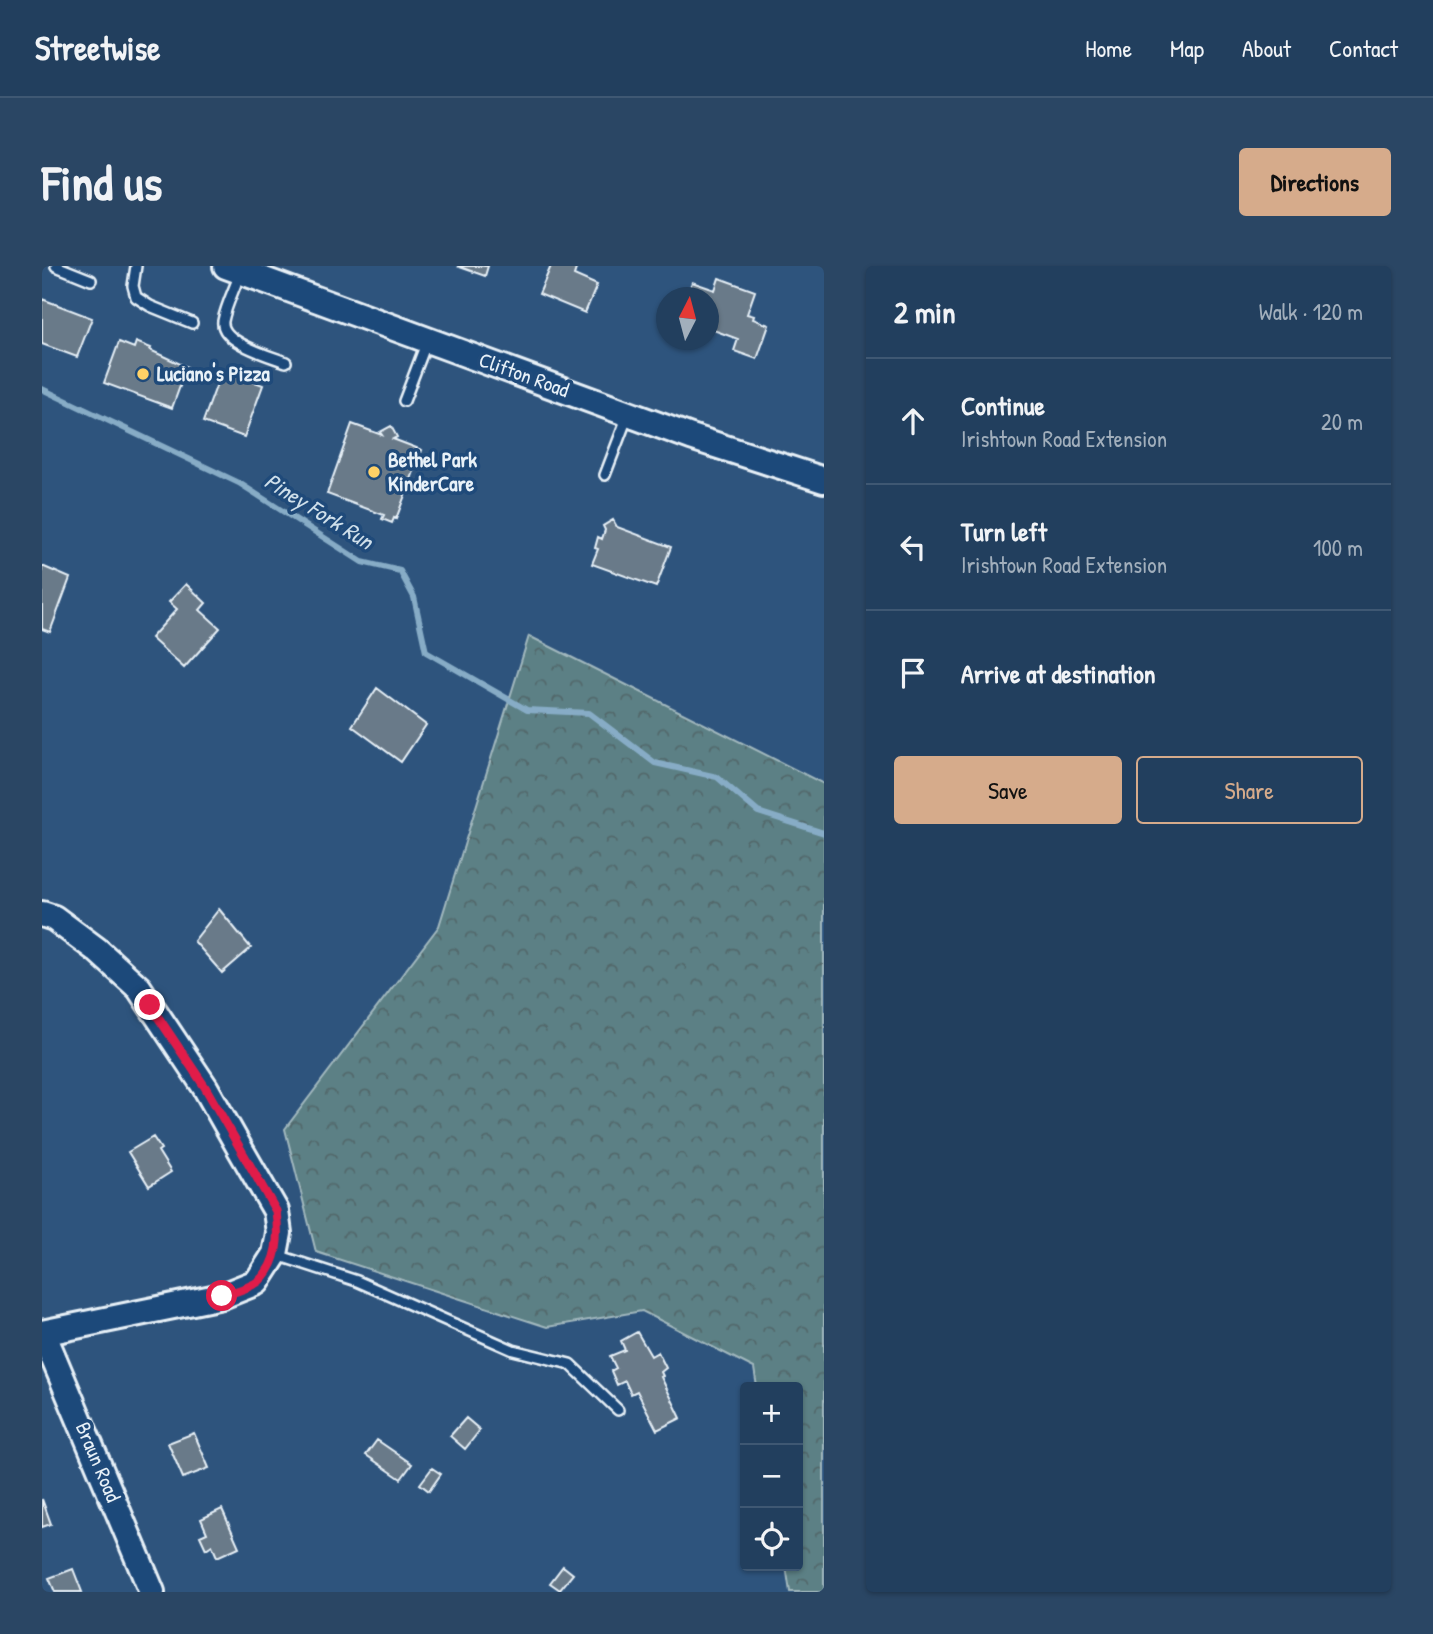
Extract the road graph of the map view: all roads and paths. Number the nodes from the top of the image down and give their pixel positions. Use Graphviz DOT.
graph roads {
  1 [pos="56,266"];
  2 [pos="136,266"];
  3 [pos="234,269"];
  4 [pos="91,280"];
  5 [pos="192,323"];
  6 [pos="428,340"];
  7 [pos="286,362"];
  8 [pos="404,401"];
  9 [pos="629,414"];
  10 [pos="605,475"];
  11 [pos="824,480"];
  12 [pos="42,914"];
  13 [pos="275,1254"];
  14 [pos="42,1333"];
  15 [pos="618,1409"];
  16 [pos="152,1592"];
  1 -- 4 [label="lane"];
  2 -- 5 [label="lane"];
  3 -- 6 [label="street, Clifton Road"];
  3 -- 7 [label="lane"];
  6 -- 8 [label="lane"];
  6 -- 9 [label="street, Clifton Road"];
  9 -- 10 [label="lane"];
  9 -- 11 [label="street, Clifton Road"];
  12 -- 13 [label="street"];
  13 -- 14 [label="street"];
  13 -- 15 [label="lane"];
  14 -- 16 [label="street, Braun Road"];
}
